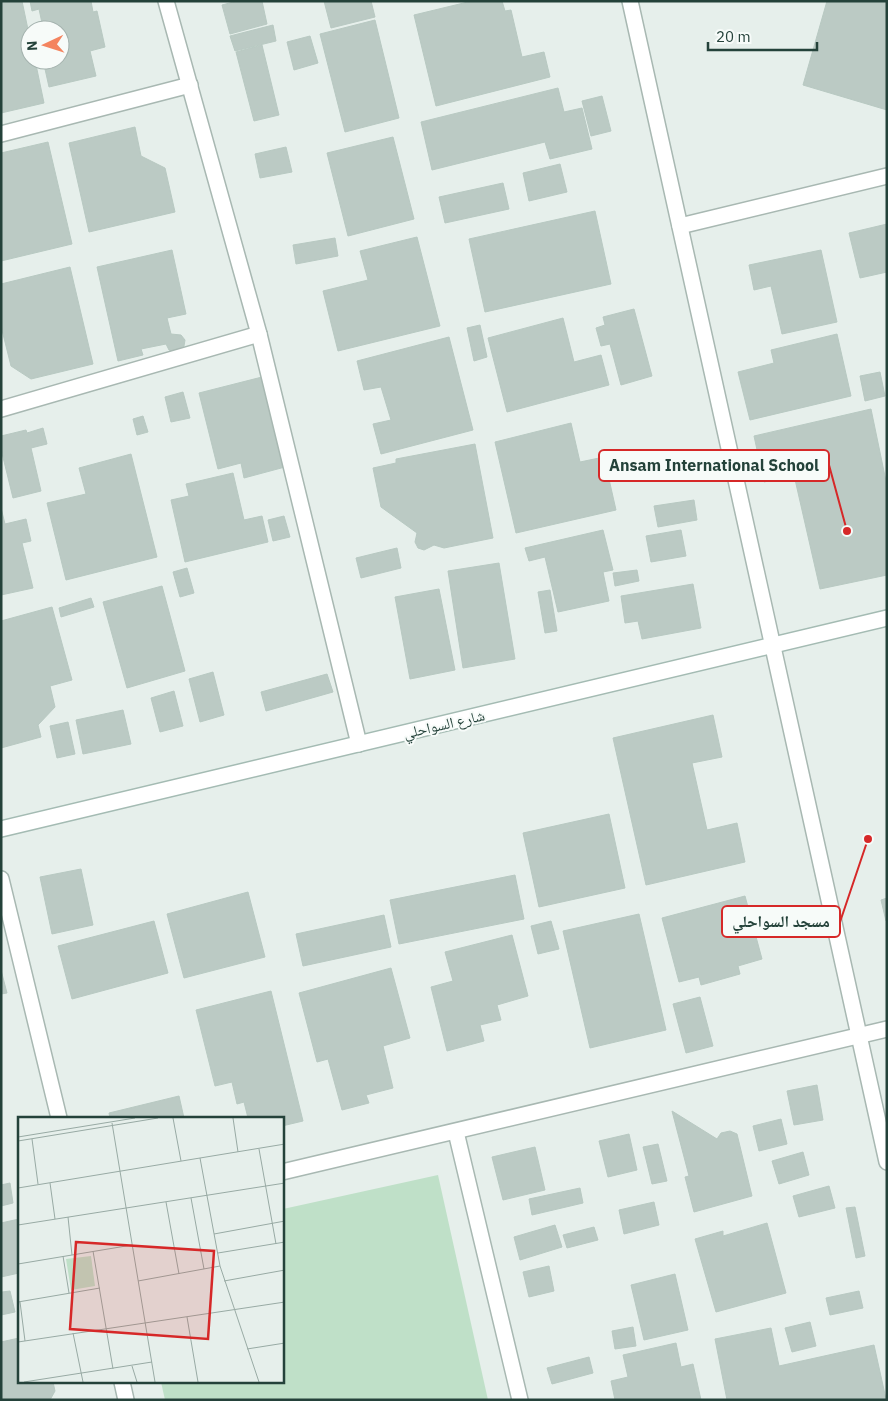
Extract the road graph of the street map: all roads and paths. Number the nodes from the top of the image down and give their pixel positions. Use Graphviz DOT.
graph roads {
  1 [pos="166,1"];
  2 [pos="630,1"];
  3 [pos="190,85"];
  4 [pos="1,134"];
  5 [pos="887,176"];
  6 [pos="680,226"];
  7 [pos="258,334"];
  8 [pos="1,409"];
  9 [pos="887,618"];
  10 [pos="773,646"];
  11 [pos="359,744"];
  12 [pos="1,830"];
  13 [pos="1,880"];
  14 [pos="887,1029"];
  15 [pos="859,1036"];
  16 [pos="59,1117"];
  17 [pos="456,1132"];
  18 [pos="887,1162"];
  19 [pos="284,1172"];
  20 [pos="122,1384"];
  21 [pos="126,1400"];
  22 [pos="520,1400"];
  1 -- 3 [label="street"];
  2 -- 6 [label="street"];
  3 -- 4 [label="street"];
  3 -- 7 [label="street"];
  5 -- 6 [label="street"];
  6 -- 10 [label="street"];
  7 -- 8 [label="street"];
  7 -- 11 [label="street"];
  9 -- 10 [label="street, شارع السواحلي"];
  10 -- 11 [label="street, شارع السواحلي"];
  10 -- 15 [label="street"];
  11 -- 12 [label="street, شارع السواحلي"];
  13 -- 16 [label="street"];
  14 -- 15 [label="street"];
  15 -- 17 [label="street"];
  15 -- 18 [label="street"];
  17 -- 19 [label="street"];
  17 -- 22 [label="street"];
  20 -- 21 [label="street"];
}
